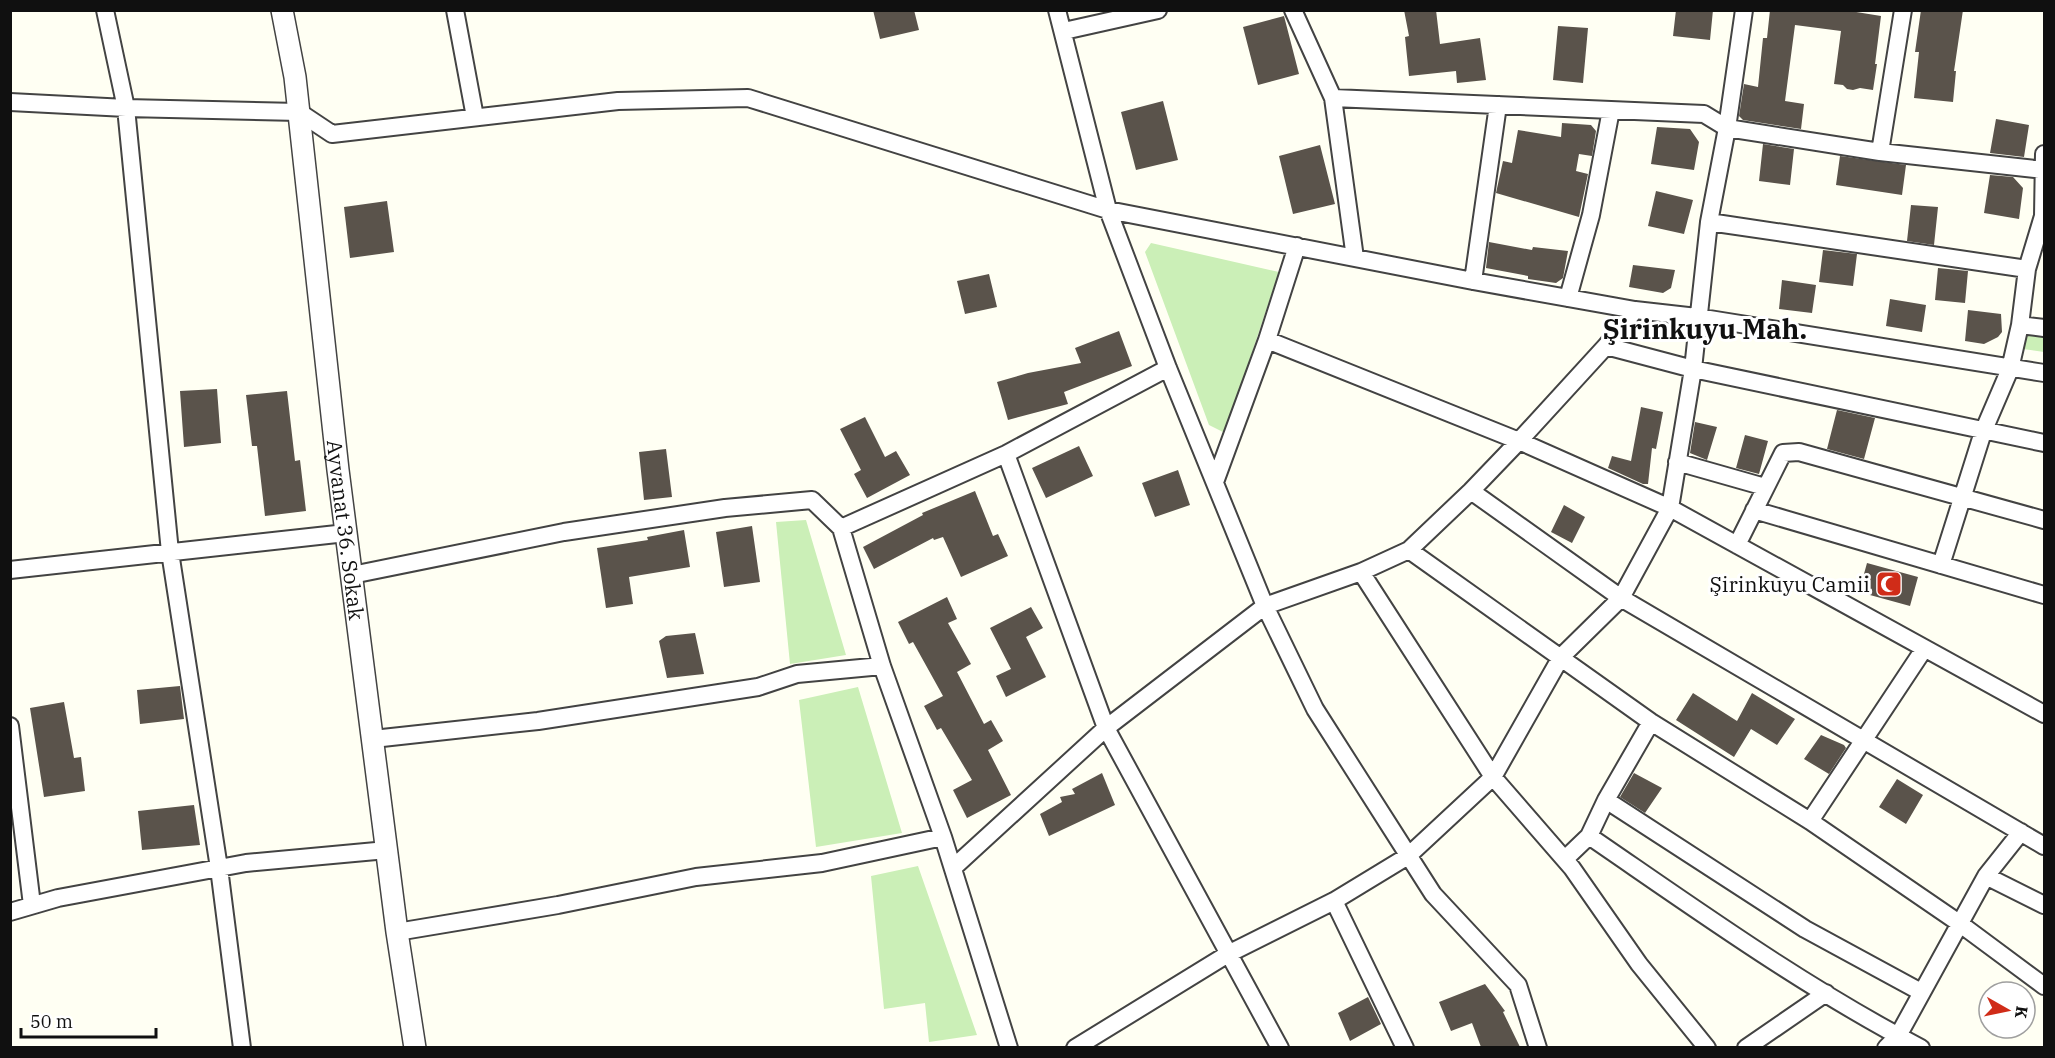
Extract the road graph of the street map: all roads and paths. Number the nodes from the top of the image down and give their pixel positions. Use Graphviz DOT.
graph roads {
  1 [pos="105,10"];
  2 [pos="282,10"];
  3 [pos="455,10"];
  4 [pos="1057,10"];
  5 [pos="1158,10"];
  6 [pos="1293,10"];
  7 [pos="1744,10"];
  8 [pos="1903,10"];
  9 [pos="1064,31"];
  10 [pos="1333,98"];
  11 [pos="10,102"];
  12 [pos="1498,105"];
  13 [pos="126,108"];
  14 [pos="1611,110"];
  15 [pos="299,112"];
  16 [pos="475,117"];
  17 [pos="1727,128"];
  18 [pos="1880,152"];
  19 [pos="2044,162"];
  20 [pos="1108,210"];
  21 [pos="2044,216"];
  22 [pos="1709,222"];
  23 [pos="1297,246"];
  24 [pos="1355,258"];
  25 [pos="2027,269"];
  26 [pos="1473,281"];
  27 [pos="1568,298"];
  28 [pos="1635,309"];
  29 [pos="1697,317"];
  30 [pos="2020,325"];
  31 [pos="2044,328"];
  32 [pos="1267,340"];
  33 [pos="1606,346"];
  34 [pos="1168,368"];
  35 [pos="1693,369"];
  36 [pos="2010,369"];
  37 [pos="2044,373"];
  38 [pos="1983,432"];
  39 [pos="1519,441"];
  40 [pos="2044,443"];
  41 [pos="1006,454"];
  42 [pos="1677,462"];
  43 [pos="1215,482"];
  44 [pos="1765,487"];
  45 [pos="1471,491"];
  46 [pos="1964,497"];
  47 [pos="1670,508"];
  48 [pos="1754,510"];
  49 [pos="2044,520"];
  50 [pos="841,528"];
  51 [pos="346,533"];
  52 [pos="1737,545"];
  53 [pos="1409,550"];
  54 [pos="170,552"];
  55 [pos="1941,565"];
  56 [pos="10,570"];
  57 [pos="1361,572"];
  58 [pos="352,575"];
  59 [pos="2044,595"];
  60 [pos="1621,598"];
  61 [pos="1265,606"];
  62 [pos="1924,649"];
  63 [pos="1561,657"];
  64 [pos="882,666"];
  65 [pos="2044,714"];
  66 [pos="1651,722"];
  67 [pos="10,726"];
  68 [pos="1106,728"];
  69 [pos="373,739"];
  70 [pos="1866,740"];
  71 [pos="1493,777"];
  72 [pos="1606,800"];
  73 [pos="1810,821"];
  74 [pos="2021,832"];
  75 [pos="1589,836"];
  76 [pos="943,837"];
  77 [pos="2044,846"];
  78 [pos="387,850"];
  79 [pos="1408,856"];
  80 [pos="1564,859"];
  81 [pos="219,868"];
  82 [pos="953,868"];
  83 [pos="1986,876"];
  84 [pos="1334,901"];
  85 [pos="32,905"];
  86 [pos="2044,905"];
  87 [pos="10,912"];
  88 [pos="1959,923"];
  89 [pos="397,932"];
  90 [pos="1228,954"];
  91 [pos="2044,986"];
  92 [pos="1921,992"];
  93 [pos="1826,993"];
  94 [pos="1892,1042"];
  95 [pos="242,1047"];
  96 [pos="415,1047"];
  97 [pos="1009,1047"];
  98 [pos="1075,1047"];
  99 [pos="1280,1047"];
  100 [pos="1404,1047"];
  101 [pos="1538,1047"];
  102 [pos="1707,1047"];
  103 [pos="1746,1047"];
  104 [pos="1921,1047"];
  1 -- 13 [label="street"];
  2 -- 15 [label="street, Ayvanat 36. Sokak"];
  3 -- 16 [label="street"];
  4 -- 9 [label="street"];
  5 -- 9 [label="street"];
  6 -- 10 [label="street"];
  7 -- 17 [label="street"];
  8 -- 18 [label="street"];
  9 -- 20 [label="street"];
  10 -- 12 [label="street"];
  10 -- 24 [label="street"];
  11 -- 13 [label="street"];
  12 -- 14 [label="street"];
  12 -- 26 [label="street"];
  13 -- 15 [label="street"];
  13 -- 54 [label="street"];
  14 -- 17 [label="street"];
  14 -- 27 [label="street"];
  15 -- 16 [label="street"];
  15 -- 51 [label="street, Ayvanat 36. Sokak"];
  16 -- 20 [label="street"];
  17 -- 18 [label="street"];
  17 -- 22 [label="street"];
  18 -- 19 [label="street"];
  19 -- 21 [label="street"];
  20 -- 23 [label="street"];
  20 -- 34 [label="street"];
  21 -- 25 [label="street"];
  22 -- 25 [label="street"];
  22 -- 29 [label="street"];
  23 -- 24 [label="street"];
  23 -- 32 [label="street"];
  24 -- 26 [label="street"];
  25 -- 30 [label="street"];
  26 -- 27 [label="street"];
  27 -- 28 [label="street"];
  28 -- 29 [label="street"];
  28 -- 33 [label="street"];
  29 -- 35 [label="street"];
  29 -- 36 [label="street"];
  30 -- 31 [label="street"];
  30 -- 36 [label="street"];
  32 -- 39 [label="street"];
  32 -- 43 [label="street"];
  33 -- 35 [label="street"];
  33 -- 39 [label="street"];
  34 -- 41 [label="street"];
  34 -- 43 [label="street"];
  35 -- 38 [label="street"];
  35 -- 42 [label="street"];
  36 -- 37 [label="street"];
  36 -- 38 [label="street"];
  38 -- 40 [label="street"];
  38 -- 46 [label="street"];
  39 -- 45 [label="street"];
  39 -- 47 [label="street"];
  41 -- 50 [label="street"];
  41 -- 68 [label="street"];
  42 -- 44 [label="street"];
  42 -- 47 [label="street"];
  43 -- 61 [label="street"];
  44 -- 46 [label="street"];
  44 -- 48 [label="street"];
  45 -- 53 [label="street"];
  45 -- 60 [label="street"];
  46 -- 49 [label="street"];
  46 -- 55 [label="street"];
  47 -- 52 [label="street"];
  47 -- 60 [label="street"];
  48 -- 52 [label="street"];
  48 -- 55 [label="street"];
  50 -- 58 [label="street"];
  50 -- 64 [label="street"];
  51 -- 54 [label="street"];
  51 -- 58 [label="street, Ayvanat 36. Sokak"];
  52 -- 62 [label="street"];
  53 -- 57 [label="street"];
  53 -- 63 [label="street"];
  54 -- 56 [label="street"];
  54 -- 81 [label="street"];
  55 -- 59 [label="street"];
  57 -- 61 [label="street"];
  57 -- 71 [label="street"];
  58 -- 69 [label="street, Ayvanat 36. Sokak"];
  60 -- 63 [label="street"];
  60 -- 70 [label="street"];
  61 -- 68 [label="street"];
  61 -- 79 [label="street"];
  62 -- 65 [label="street"];
  62 -- 70 [label="street"];
  63 -- 66 [label="street"];
  63 -- 71 [label="street"];
  64 -- 69 [label="street"];
  64 -- 76 [label="street"];
  66 -- 72 [label="street"];
  66 -- 73 [label="street"];
  67 -- 85 [label="street"];
  68 -- 82 [label="street"];
  68 -- 90 [label="street"];
  69 -- 78 [label="street, Ayvanat 36. Sokak"];
  70 -- 73 [label="street"];
  70 -- 74 [label="street"];
  71 -- 79 [label="street"];
  71 -- 80 [label="street"];
  72 -- 75 [label="street"];
  72 -- 92 [label="street"];
  73 -- 88 [label="street"];
  74 -- 77 [label="street"];
  74 -- 83 [label="street"];
  75 -- 80 [label="street"];
  75 -- 93 [label="street"];
  76 -- 82 [label="street"];
  76 -- 89 [label="street"];
  78 -- 81 [label="street"];
  78 -- 89 [label="street, Ayvanat 36. Sokak"];
  79 -- 84 [label="street"];
  79 -- 101 [label="street"];
  80 -- 102 [label="street"];
  81 -- 85 [label="street"];
  81 -- 95 [label="street"];
  82 -- 97 [label="street"];
  83 -- 86 [label="street"];
  83 -- 88 [label="street"];
  84 -- 90 [label="street"];
  84 -- 100 [label="street"];
  85 -- 87 [label="street"];
  88 -- 91 [label="street"];
  88 -- 92 [label="street"];
  89 -- 96 [label="street, Ayvanat 36. Sokak"];
  90 -- 98 [label="street"];
  90 -- 99 [label="street"];
  92 -- 94 [label="street"];
  93 -- 94 [label="street"];
  93 -- 103 [label="street"];
  94 -- 104 [label="street"];
}
